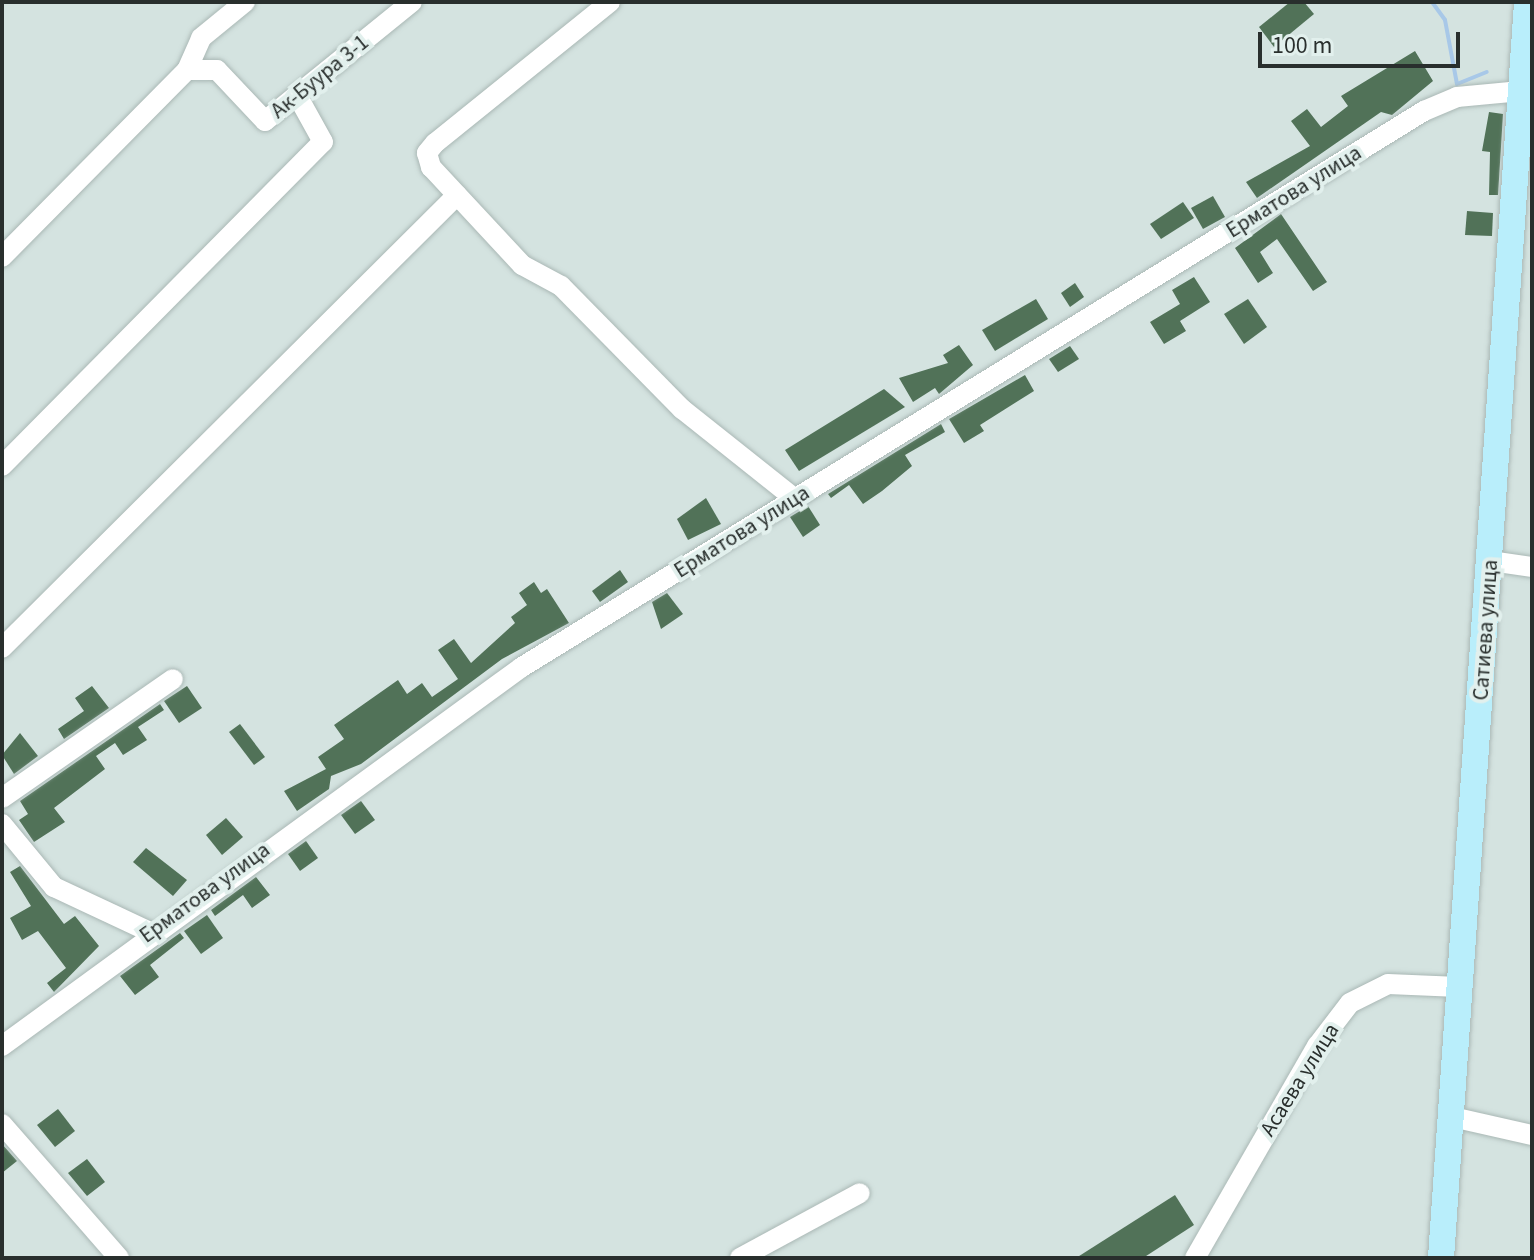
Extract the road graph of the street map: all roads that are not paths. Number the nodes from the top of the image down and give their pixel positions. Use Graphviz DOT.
graph roads {
  1 [pos="245,2"];
  2 [pos="412,2"];
  3 [pos="610,2"];
  4 [pos="1527,2"];
  5 [pos="187,70"];
  6 [pos="1526,91"];
  7 [pos="297,95"];
  8 [pos="457,195"];
  9 [pos="2,257"];
  10 [pos="2,466"];
  11 [pos="795,499"];
  12 [pos="1491,561"];
  13 [pos="1532,567"];
  14 [pos="2,648"];
  15 [pos="173,679"];
  16 [pos="2,798"];
  17 [pos="2,824"];
  18 [pos="150,932"];
  19 [pos="1459,987"];
  20 [pos="2,1046"];
  21 [pos="1452,1117"];
  22 [pos="2,1124"];
  23 [pos="1532,1135"];
  24 [pos="860,1193"];
  25 [pos="119,1258"];
  26 [pos="740,1258"];
  27 [pos="1195,1258"];
  28 [pos="1441,1258"];
  1 -- 5 [label="street"];
  2 -- 7 [label="street, Ак-Буура 3-1"];
  3 -- 8 [label="street"];
  4 -- 6 [label="main road, Сатиева улица"];
  5 -- 7 [label="street, Ак-Буура 3-1"];
  5 -- 9 [label="street"];
  6 -- 11 [label="street, Ерматова улица"];
  6 -- 12 [label="main road, Сатиева улица"];
  7 -- 10 [label="street"];
  8 -- 11 [label="street"];
  8 -- 14 [label="street"];
  11 -- 18 [label="street, Ерматова улица"];
  12 -- 13 [label="street"];
  12 -- 19 [label="main road, Сатиева улица"];
  15 -- 16 [label="street"];
  17 -- 18 [label="street"];
  18 -- 20 [label="street, Ерматова улица"];
  19 -- 21 [label="main road, Сатиева улица"];
  19 -- 27 [label="street, Асаева улица"];
  21 -- 23 [label="street"];
  21 -- 28 [label="main road, Сатиева улица"];
  22 -- 25 [label="street"];
  24 -- 26 [label="street"];
}
